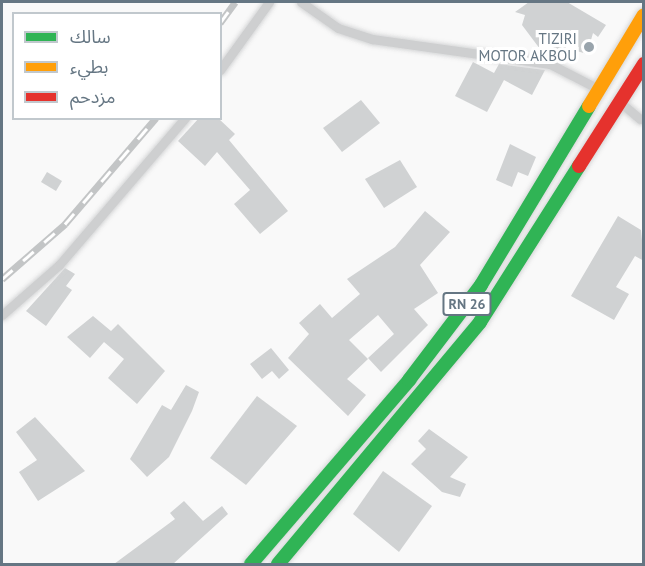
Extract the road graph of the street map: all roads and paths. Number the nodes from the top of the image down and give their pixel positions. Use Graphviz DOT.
graph roads {
  1 [pos="269,2"];
  2 [pos="301,2"];
  3 [pos="644,15"];
  4 [pos="644,64"];
  5 [pos="222,67"];
  6 [pos="598,89"];
  7 [pos="620,101"];
  8 [pos="640,119"];
  9 [pos="183,120"];
  10 [pos="2,315"];
  11 [pos="251,564"];
  12 [pos="278,564"];
  1 -- 5 [label="lane"];
  2 -- 6 [label="lane"];
  3 -- 6 [label="main road, RN 26"];
  4 -- 7 [label="main road, RN 26"];
  6 -- 7 [label="lane"];
  6 -- 11 [label="main road, RN 26"];
  7 -- 8 [label="lane"];
  7 -- 12 [label="main road, RN 26"];
  9 -- 10 [label="lane"];
}
